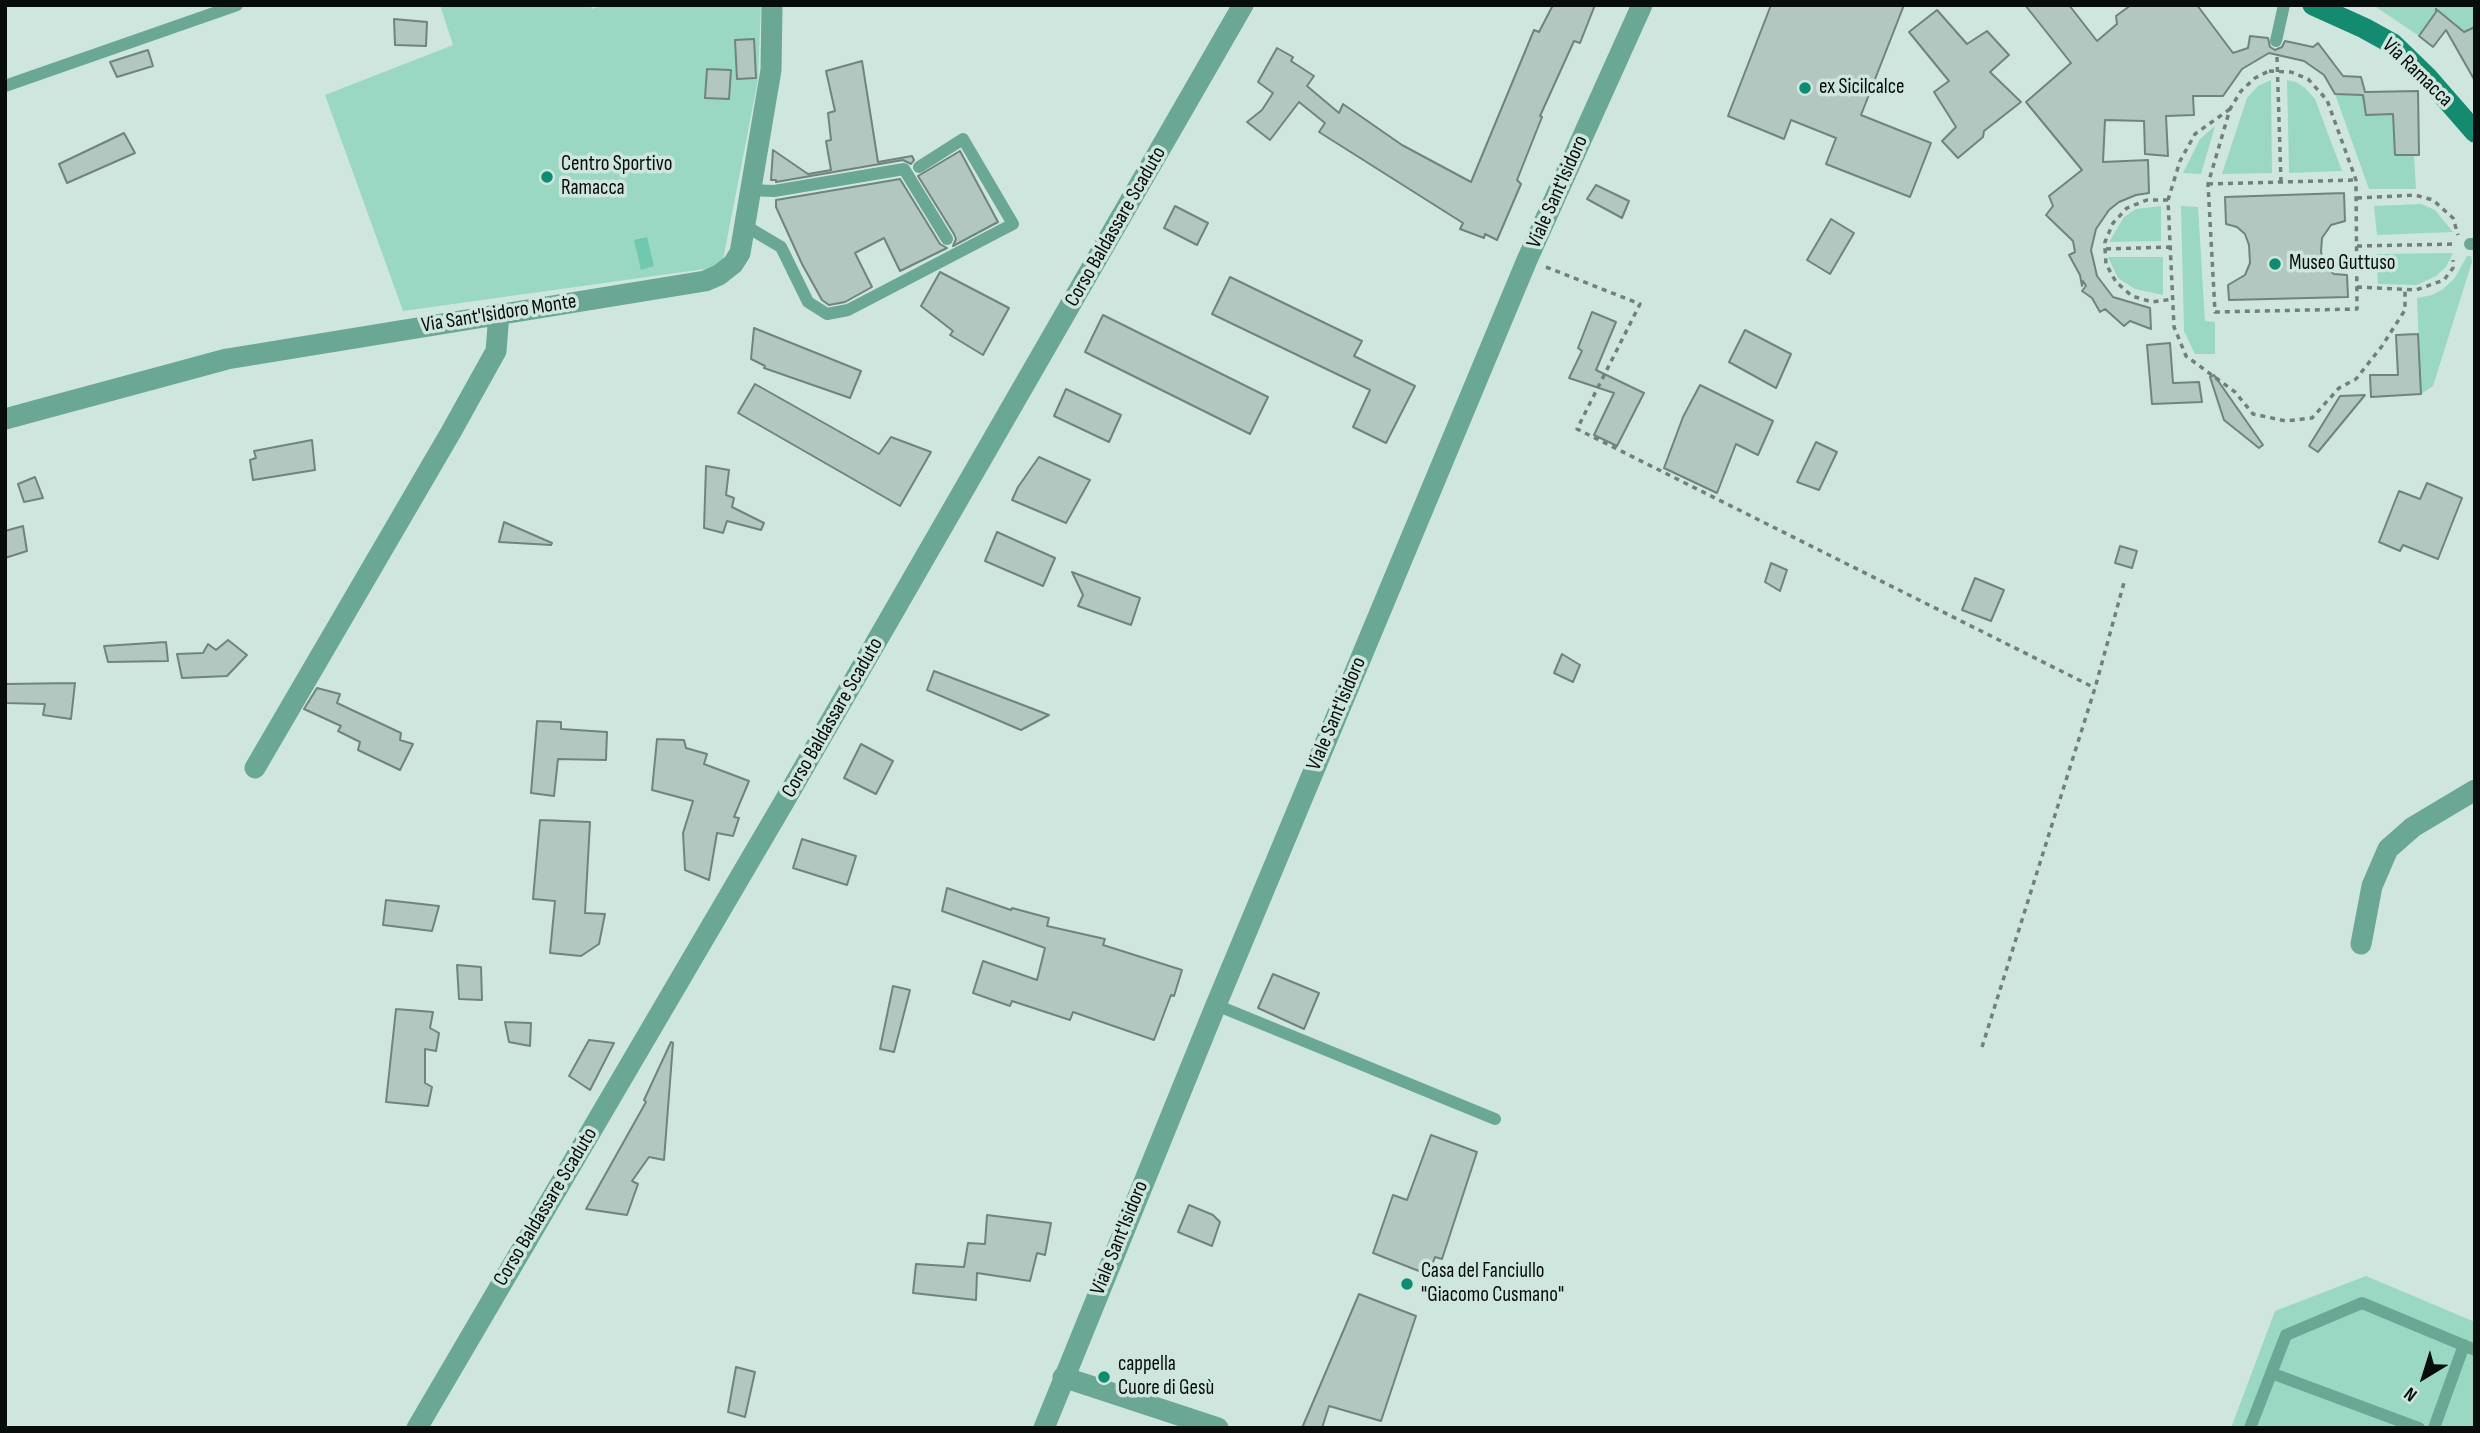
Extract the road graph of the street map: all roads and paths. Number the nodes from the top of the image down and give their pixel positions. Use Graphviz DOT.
graph roads {
  1 [pos="237,5"];
  2 [pos="772,5"];
  3 [pos="1243,5"];
  4 [pos="1642,5"];
  5 [pos="2284,5"];
  6 [pos="2313,5"];
  7 [pos="2276,41"];
  8 [pos="2277,71"];
  9 [pos="5,86"];
  10 [pos="2230,109"];
  11 [pos="2475,132"];
  12 [pos="923,166"];
  13 [pos="2356,180"];
  14 [pos="2281,182"];
  15 [pos="2208,184"];
  16 [pos="750,190"];
  17 [pos="2356,198"];
  18 [pos="2168,200"];
  19 [pos="744,225"];
  20 [pos="947,239"];
  21 [pos="2357,246"];
  22 [pos="2170,247"];
  23 [pos="2105,249"];
  24 [pos="1527,260"];
  25 [pos="2453,260"];
  26 [pos="2357,287"];
  27 [pos="2405,289"];
  28 [pos="2173,299"];
  29 [pos="499,314"];
  30 [pos="5,419"];
  31 [pos="2125,579"];
  32 [pos="2095,688"];
  33 [pos="256,768"];
  34 [pos="2475,790"];
  35 [pos="2361,944"];
  36 [pos="1216,1005"];
  37 [pos="1982,1047"];
  38 [pos="1495,1119"];
  39 [pos="2469,1347"];
  40 [pos="2271,1373"];
  41 [pos="1063,1377"];
  42 [pos="417,1428"];
  43 [pos="1044,1428"];
  44 [pos="1217,1428"];
  45 [pos="2250,1428"];
  46 [pos="2419,1428"];
  47 [pos="2434,1428"];
  1 -- 9 [label="lane"];
  2 -- 16 [label="street, Via Sant'Isidoro Monte"];
  3 -- 42 [label="street, Corso Baldassare Scaduto"];
  4 -- 24 [label="street, Viale Sant'Isidoro"];
  5 -- 7 [label="lane"];
  6 -- 11 [label="main road, Via Ramacca"];
  7 -- 8 [label="path"];
  8 -- 10 [label="path"];
  8 -- 13 [label="path"];
  8 -- 14 [label="path"];
  10 -- 15 [label="path"];
  10 -- 18 [label="path"];
  12 -- 19 [label="lane"];
  13 -- 14 [label="path"];
  13 -- 17 [label="path"];
  14 -- 15 [label="path"];
  15 -- 26 [label="path"];
  16 -- 19 [label="street, Via Sant'Isidoro Monte"];
  16 -- 20 [label="lane"];
  17 -- 21 [label="path"];
  17 -- 21 [label="path"];
  18 -- 22 [label="path"];
  18 -- 23 [label="path"];
  19 -- 29 [label="street, Via Sant'Isidoro Monte"];
  21 -- 26 [label="path"];
  22 -- 23 [label="path"];
  22 -- 28 [label="path"];
  23 -- 28 [label="path"];
  24 -- 32 [label="path"];
  24 -- 36 [label="street, Viale Sant'Isidoro"];
  25 -- 27 [label="path"];
  26 -- 27 [label="path"];
  27 -- 28 [label="path"];
  29 -- 30 [label="street, Via Sant'Isidoro Monte"];
  29 -- 33 [label="street"];
  31 -- 32 [label="path"];
  32 -- 37 [label="path"];
  34 -- 35 [label="street"];
  36 -- 38 [label="lane"];
  36 -- 41 [label="street, Viale Sant'Isidoro"];
  39 -- 40 [label="lane"];
  39 -- 47 [label="lane"];
  40 -- 45 [label="lane"];
  40 -- 46 [label="lane"];
  41 -- 43 [label="street, Viale Sant'Isidoro"];
  41 -- 44 [label="street"];
}
